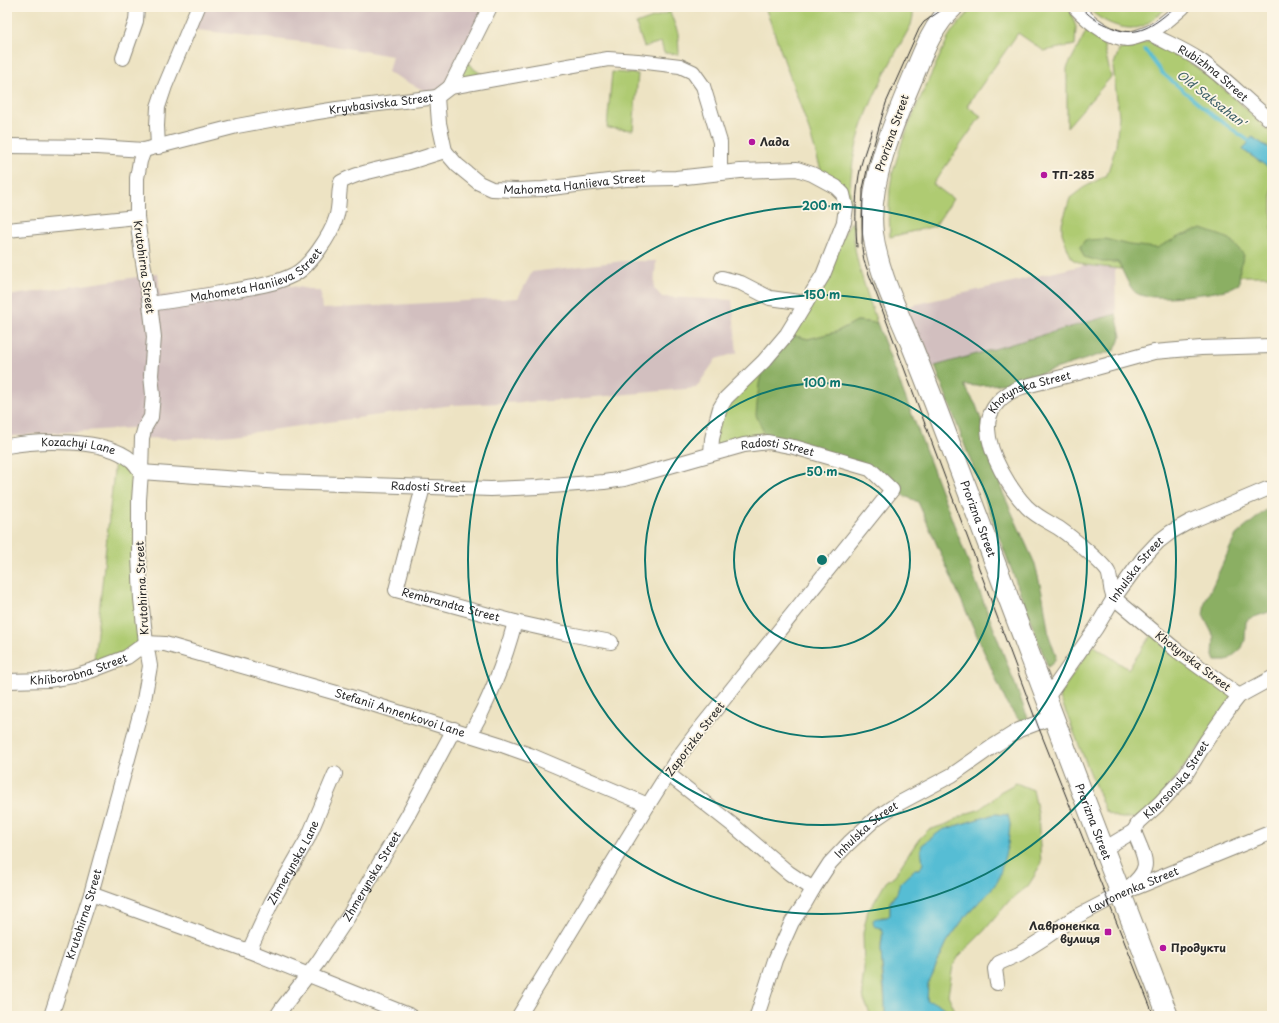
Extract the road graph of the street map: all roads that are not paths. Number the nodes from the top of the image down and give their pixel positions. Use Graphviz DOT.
graph roads {
  1 [pos="137,7"];
  2 [pos="198,7"];
  3 [pos="490,7"];
  4 [pos="1075,7"];
  5 [pos="1183,7"];
  6 [pos="945,11"];
  7 [pos="1149,33"];
  8 [pos="123,58"];
  9 [pos="450,87"];
  10 [pos="437,97"];
  11 [pos="1272,120"];
  12 [pos="7,146"];
  13 [pos="158,147"];
  14 [pos="144,150"];
  15 [pos="445,151"];
  16 [pos="720,173"];
  17 [pos="137,217"];
  18 [pos="7,230"];
  19 [pos="722,278"];
  20 [pos="806,303"];
  21 [pos="150,304"];
  22 [pos="1272,346"];
  23 [pos="7,446"];
  24 [pos="711,453"];
  25 [pos="141,472"];
  26 [pos="884,482"];
  27 [pos="423,487"];
  28 [pos="1268,489"];
  29 [pos="1114,598"];
  30 [pos="515,622"];
  31 [pos="611,642"];
  32 [pos="146,643"];
  33 [pos="1272,678"];
  34 [pos="7,681"];
  35 [pos="1239,696"];
  36 [pos="1046,699"];
  37 [pos="1053,717"];
  38 [pos="454,729"];
  39 [pos="470,734"];
  40 [pos="335,774"];
  41 [pos="668,774"];
  42 [pos="648,805"];
  43 [pos="1134,831"];
  44 [pos="1272,832"];
  45 [pos="1104,849"];
  46 [pos="813,889"];
  47 [pos="91,894"];
  48 [pos="1120,894"];
  49 [pos="248,951"];
  50 [pos="308,974"];
  51 [pos="996,983"];
  52 [pos="51,1016"];
  53 [pos="277,1016"];
  54 [pos="411,1016"];
  55 [pos="519,1016"];
  56 [pos="757,1016"];
  57 [pos="1168,1016"];
  1 -- 8 [label="street"];
  2 -- 13 [label="street"];
  3 -- 9 [label="street"];
  4 -- 7 [label="street"];
  5 -- 7 [label="street"];
  6 -- 36 [label="main road, Prorizna Street"];
  7 -- 11 [label="street, Rubizhna Street"];
  9 -- 10 [label="street, Kryvbasivska Street"];
  9 -- 16 [label="street, Kryvbasivska Street"];
  10 -- 13 [label="street, Kryvbasivska Street"];
  10 -- 15 [label="street"];
  12 -- 14 [label="street, Kryvbasivska Street"];
  13 -- 14 [label="street, Kryvbasivska Street"];
  14 -- 17 [label="street, Krutohirna Street"];
  15 -- 16 [label="street, Mahometa Haniieva Street"];
  15 -- 21 [label="street, Mahometa Haniieva Street"];
  16 -- 20 [label="street, Mahometa Haniieva Street"];
  17 -- 18 [label="street"];
  17 -- 21 [label="street, Krutohirna Street"];
  19 -- 20 [label="street"];
  20 -- 24 [label="street"];
  21 -- 25 [label="street, Krutohirna Street"];
  22 -- 29 [label="street, Khotynska Street"];
  23 -- 25 [label="street, Kozachyi Lane"];
  24 -- 26 [label="street, Radosti Street"];
  24 -- 27 [label="street, Radosti Street"];
  25 -- 27 [label="street, Radosti Street"];
  25 -- 32 [label="street, Krutohirna Street"];
  26 -- 41 [label="street, Zaporizka Street"];
  27 -- 30 [label="street, Rembrandta Street"];
  28 -- 29 [label="street, Inhulska Street"];
  29 -- 35 [label="street, Khotynska Street"];
  29 -- 36 [label="street, Inhulska Street"];
  30 -- 31 [label="street, Rembrandta Street"];
  30 -- 39 [label="street, Rembrandta Street"];
  32 -- 34 [label="street, Khliborobna Street"];
  32 -- 38 [label="street, Stefanii Annenkovoi Lane"];
  32 -- 47 [label="street, Krutohirna Street"];
  33 -- 35 [label="street, Khersonska Street"];
  35 -- 43 [label="street, Khersonska Street"];
  36 -- 37 [label="main road, Prorizna Street"];
  37 -- 45 [label="main road, Prorizna Street"];
  37 -- 46 [label="street, Inhulska Street"];
  38 -- 39 [label="street, Stefanii Annenkovoi Lane"];
  38 -- 50 [label="street, Zhmerynska Street"];
  39 -- 42 [label="street, Stefanii Annenkovoi Lane"];
  40 -- 49 [label="street, Zhmerynska Lane"];
  41 -- 42 [label="street, Zaporizka Street"];
  41 -- 46 [label="street"];
  42 -- 55 [label="street, Zaporizka Street"];
  43 -- 45 [label="street"];
  43 -- 48 [label="street"];
  44 -- 48 [label="street, Lavronenka Street"];
  45 -- 48 [label="main road, Prorizna Street"];
  46 -- 56 [label="street, Inhulska Street"];
  47 -- 49 [label="street"];
  47 -- 52 [label="street, Krutohirna Street"];
  48 -- 51 [label="street, Lavronenka Street"];
  48 -- 57 [label="main road, Prorizna Street"];
  49 -- 50 [label="street"];
  50 -- 53 [label="street, Zhmerynska Street"];
  50 -- 54 [label="street"];
}
